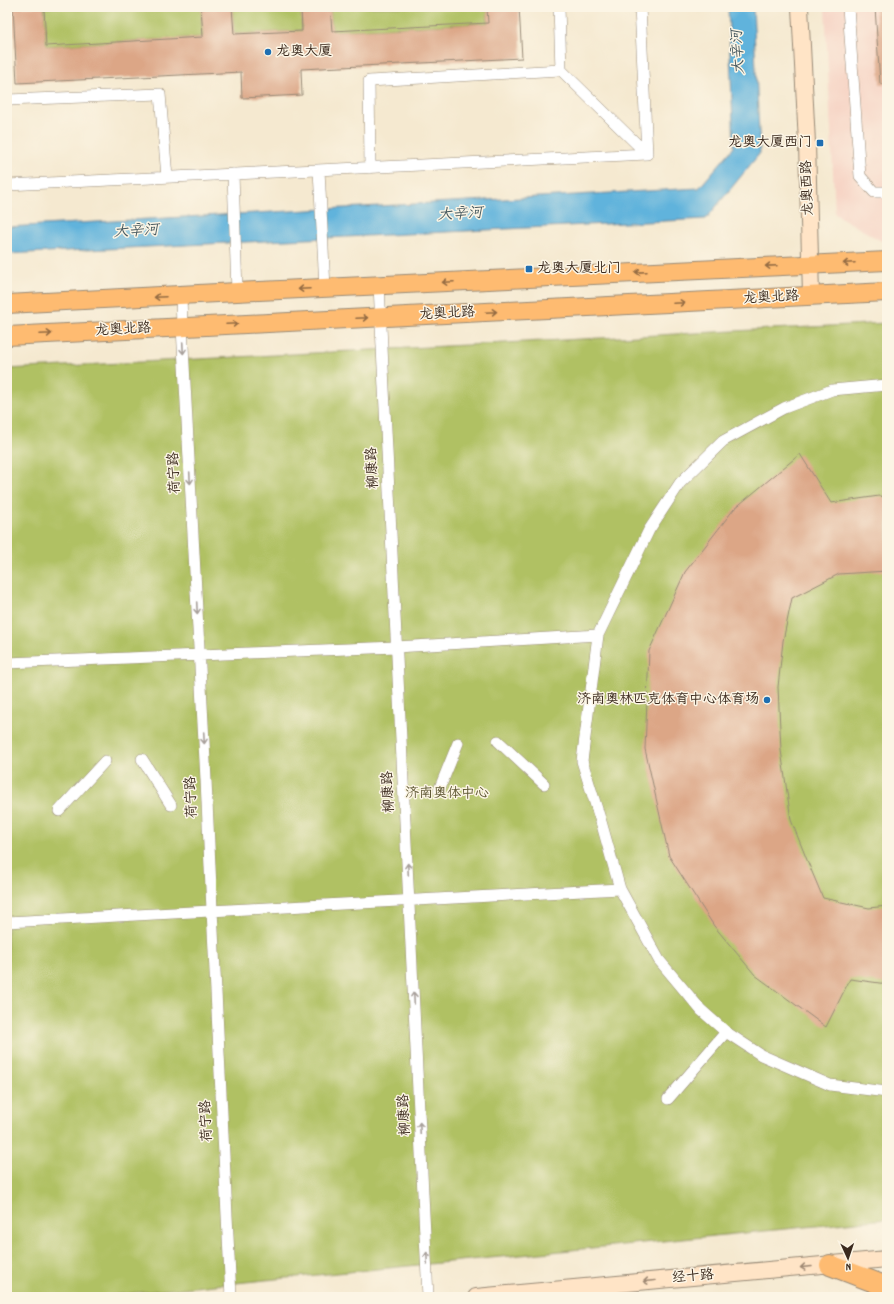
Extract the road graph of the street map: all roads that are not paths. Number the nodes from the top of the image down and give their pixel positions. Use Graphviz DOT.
graph roads {
  1 [pos="558,7"];
  2 [pos="640,7"];
  3 [pos="800,7"];
  4 [pos="848,7"];
  5 [pos="561,70"];
  6 [pos="7,100"];
  7 [pos="647,154"];
  8 [pos="370,168"];
  9 [pos="319,170"];
  10 [pos="233,174"];
  11 [pos="167,177"];
  12 [pos="7,185"];
  13 [pos="887,192"];
  14 [pos="887,260"];
  15 [pos="810,265"];
  16 [pos="379,285"];
  17 [pos="325,288"];
  18 [pos="237,292"];
  19 [pos="887,292"];
  20 [pos="181,296"];
  21 [pos="812,296"];
  22 [pos="7,304"];
  23 [pos="381,317"];
  24 [pos="182,327"];
  25 [pos="7,336"];
  26 [pos="887,385"];
  27 [pos="598,635"];
  28 [pos="396,647"];
  29 [pos="200,655"];
  30 [pos="7,663"];
  31 [pos="499,742"];
  32 [pos="458,744"];
  33 [pos="143,761"];
  34 [pos="102,764"];
  35 [pos="544,784"];
  36 [pos="439,790"];
  37 [pos="171,805"];
  38 [pos="59,811"];
  39 [pos="620,889"];
  40 [pos="409,900"];
  41 [pos="212,910"];
  42 [pos="7,922"];
  43 [pos="726,1032"];
  44 [pos="887,1092"];
  45 [pos="668,1099"];
  46 [pos="887,1259"];
  47 [pos="830,1265"];
  48 [pos="887,1287"];
  49 [pos="887,1296"];
  50 [pos="231,1297"];
  51 [pos="428,1297"];
  52 [pos="476,1297"];
  53 [pos="877,1297"];
  1 -- 5 [label="street"];
  2 -- 7 [label="street"];
  3 -- 15 [label="main road, 龙奥西路"];
  4 -- 13 [label="street"];
  5 -- 7 [label="street"];
  5 -- 8 [label="street"];
  6 -- 11 [label="street"];
  7 -- 8 [label="street"];
  8 -- 9 [label="street"];
  9 -- 10 [label="street"];
  9 -- 17 [label="street"];
  10 -- 11 [label="street"];
  10 -- 18 [label="street"];
  11 -- 12 [label="street"];
  14 -- 15 [label="main road, one-way"];
  15 -- 16 [label="main road, one-way"];
  15 -- 21 [label="main road, 龙奥西路"];
  16 -- 17 [label="main road"];
  16 -- 23 [label="street, 柳康路"];
  17 -- 18 [label="main road, one-way"];
  18 -- 20 [label="main road"];
  19 -- 21 [label="main road, 龙奥北路"];
  20 -- 22 [label="main road, one-way"];
  20 -- 24 [label="street, 荷宁路"];
  23 -- 21 [label="main road, 龙奥北路, one-way"];
  24 -- 23 [label="main road, 龙奥北路, one-way"];
  23 -- 28 [label="street, 柳康路"];
  25 -- 24 [label="main road, 龙奥北路, one-way"];
  24 -- 29 [label="street, 荷宁路, one-way"];
  26 -- 27 [label="street"];
  27 -- 28 [label="street"];
  27 -- 39 [label="street"];
  28 -- 29 [label="street"];
  40 -- 28 [label="street, 柳康路, one-way"];
  29 -- 30 [label="street"];
  29 -- 41 [label="street, 荷宁路, one-way"];
  31 -- 35 [label="street"];
  32 -- 36 [label="street"];
  33 -- 37 [label="street"];
  34 -- 38 [label="street"];
  39 -- 40 [label="street"];
  39 -- 43 [label="street"];
  40 -- 41 [label="street"];
  51 -- 40 [label="street, 柳康路, one-way"];
  41 -- 42 [label="street"];
  41 -- 50 [label="street, 荷宁路"];
  43 -- 44 [label="street"];
  43 -- 45 [label="street"];
  46 -- 47 [label="main road, 经十路"];
  47 -- 48 [label="highway"];
  47 -- 52 [label="main road, 经十路, one-way"];
  49 -- 53 [label="highway"];
}
